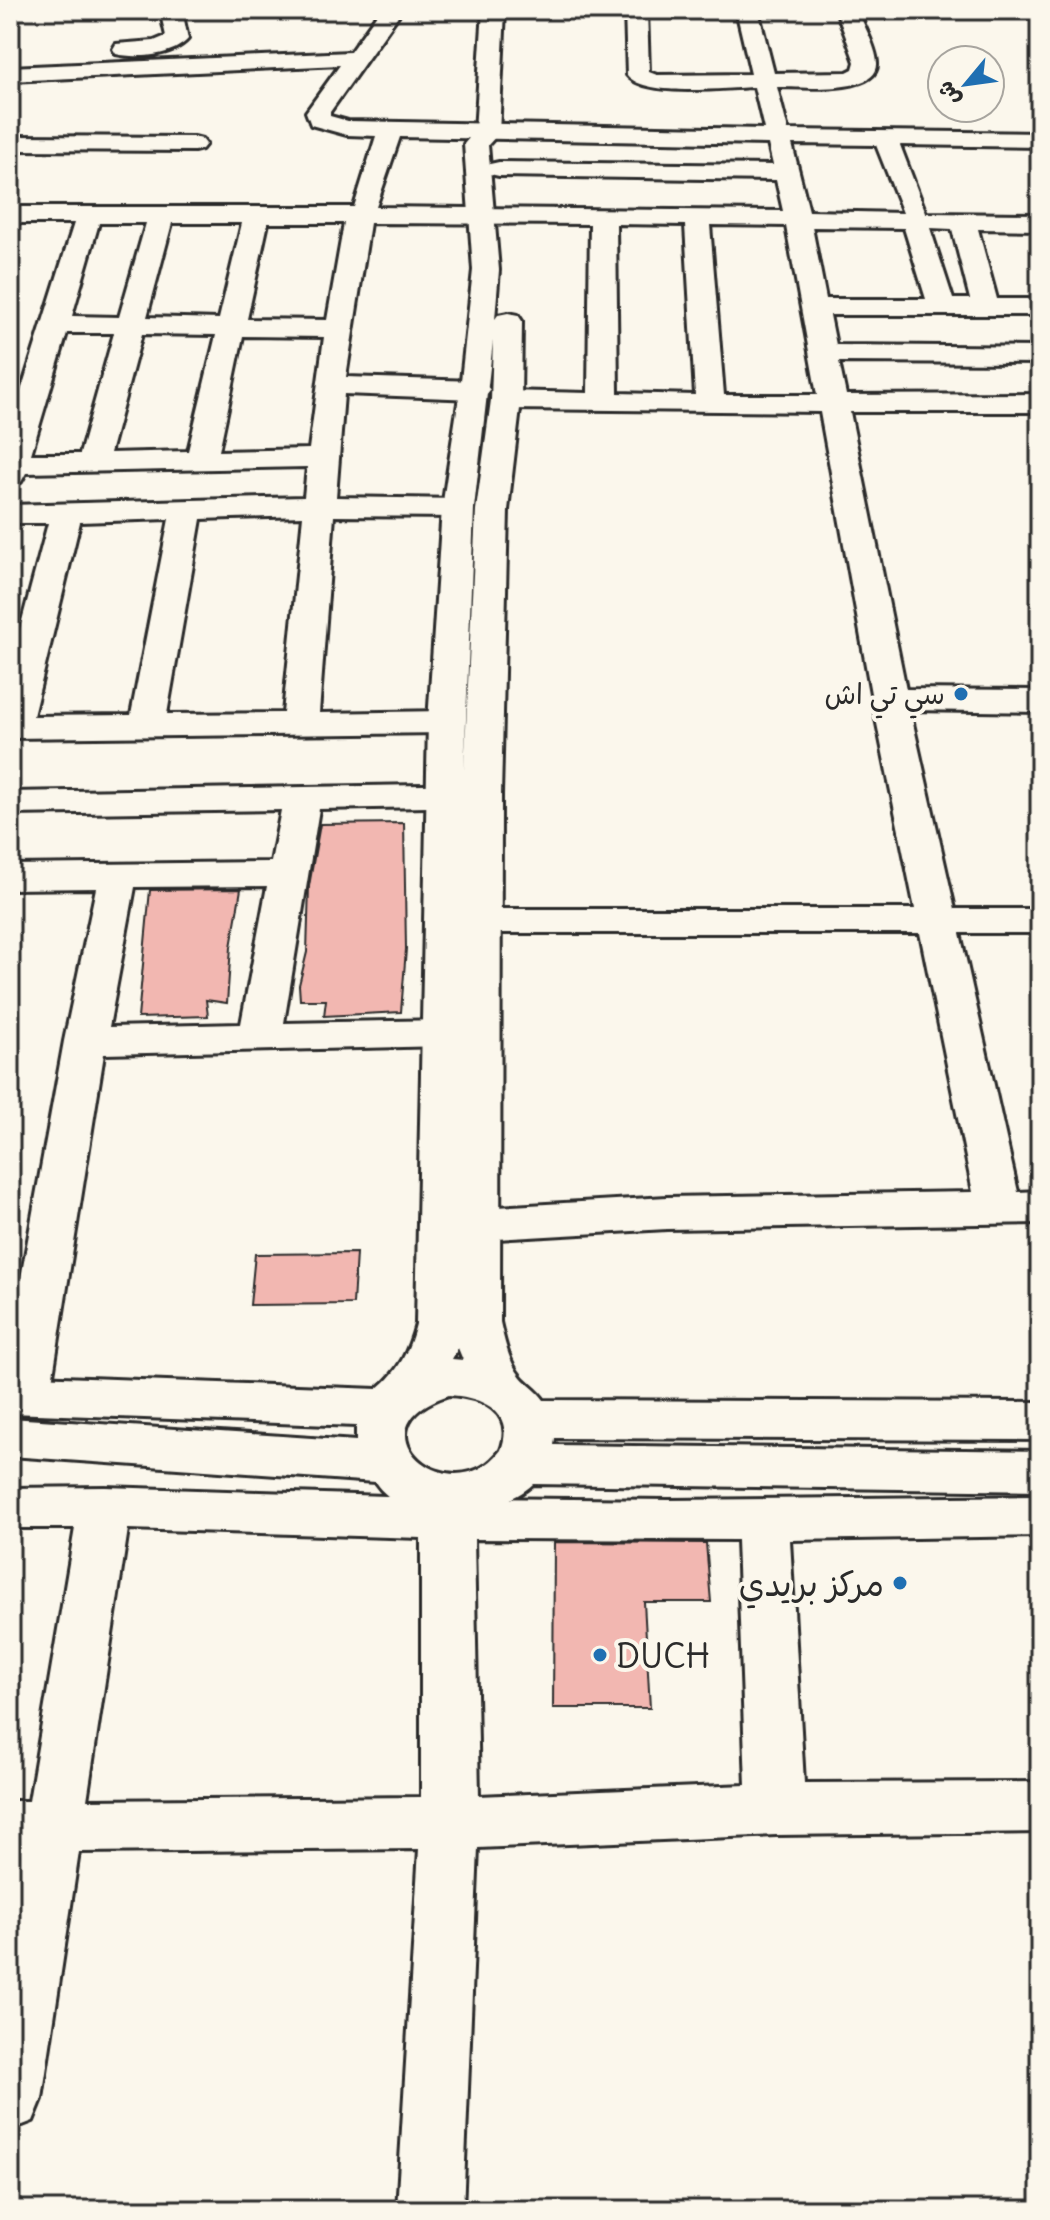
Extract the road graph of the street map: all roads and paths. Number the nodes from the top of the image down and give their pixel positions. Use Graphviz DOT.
graph roads {
  1 [pos="171,10"];
  2 [pos="391,10"];
  3 [pos="494,10"];
  4 [pos="636,10"];
  5 [pos="747,10"];
  6 [pos="847,10"];
  7 [pos="354,58"];
  8 [pos="13,74"];
  9 [pos="764,82"];
  10 [pos="390,130"];
  11 [pos="487,133"];
  12 [pos="776,136"];
  13 [pos="885,138"];
  14 [pos="1040,140"];
  15 [pos="10,143"];
  16 [pos="194,144"];
  17 [pos="499,169"];
  18 [pos="786,173"];
  19 [pos="10,206"];
  20 [pos="361,210"];
  21 [pos="494,211"];
  22 [pos="1040,212"];
  23 [pos="10,215"];
  24 [pos="89,215"];
  25 [pos="161,216"];
  26 [pos="603,216"];
  27 [pos="797,216"];
  28 [pos="915,216"];
  29 [pos="256,217"];
  30 [pos="697,218"];
  31 [pos="963,221"];
  32 [pos="1040,222"];
  33 [pos="814,307"];
  34 [pos="942,307"];
  35 [pos="986,307"];
  36 [pos="1040,307"];
  37 [pos="56,324"];
  38 [pos="131,325"];
  39 [pos="231,329"];
  40 [pos="338,329"];
  41 [pos="823,353"];
  42 [pos="1040,355"];
  43 [pos="330,385"];
  44 [pos="490,395"];
  45 [pos="603,401"];
  46 [pos="1040,403"];
  47 [pos="710,404"];
  48 [pos="833,404"];
  49 [pos="202,458"];
  50 [pos="323,458"];
  51 [pos="93,461"];
  52 [pos="12,469"];
  53 [pos="319,506"];
  54 [pos="458,508"];
  55 [pos="187,509"];
  56 [pos="66,513"];
  57 [pos="10,514"];
  58 [pos="890,699"];
  59 [pos="1040,701"];
  60 [pos="446,722"];
  61 [pos="300,724"];
  62 [pos="147,726"];
  63 [pos="11,727"];
  64 [pos="445,795"];
  65 [pos="482,795"];
  66 [pos="302,797"];
  67 [pos="10,803"];
  68 [pos="288,874"];
  69 [pos="118,876"];
  70 [pos="10,877"];
  71 [pos="482,921"];
  72 [pos="936,921"];
  73 [pos="1040,921"];
  74 [pos="445,1033"];
  75 [pos="260,1038"];
  76 [pos="85,1041"];
  77 [pos="1019,1208"];
  78 [pos="479,1224"];
  79 [pos="400,1398"];
  80 [pos="15,1408"];
  81 [pos="1040,1421"];
  82 [pos="517,1424"];
  83 [pos="386,1463"];
  84 [pos="1040,1471"];
  85 [pos="445,1506"];
  86 [pos="105,1507"];
  87 [pos="10,1508"];
  88 [pos="1040,1516"];
  89 [pos="763,1520"];
  90 [pos="1040,1807"];
  91 [pos="776,1809"];
  92 [pos="450,1823"];
  93 [pos="33,1828"];
  94 [pos="10,2099"];
  95 [pos="430,2210"];
  1 -- 8 [label="street"];
  2 -- 7 [label="street"];
  3 -- 11 [label="street"];
  4 -- 9 [label="street"];
  5 -- 9 [label="street"];
  6 -- 9 [label="street"];
  7 -- 8 [label="street"];
  7 -- 10 [label="street"];
  9 -- 12 [label="street"];
  10 -- 11 [label="street"];
  10 -- 20 [label="street"];
  11 -- 12 [label="street"];
  11 -- 17 [label="street"];
  11 -- 21 [label="street"];
  12 -- 13 [label="street"];
  12 -- 18 [label="street"];
  13 -- 14 [label="street"];
  13 -- 28 [label="street"];
  15 -- 16 [label="street"];
  17 -- 18 [label="street"];
  17 -- 21 [label="street"];
  18 -- 27 [label="street"];
  19 -- 20 [label="street"];
  20 -- 21 [label="street"];
  20 -- 29 [label="street"];
  20 -- 40 [label="street"];
  21 -- 26 [label="street"];
  21 -- 27 [label="street"];
  21 -- 44 [label="street"];
  22 -- 28 [label="street"];
  23 -- 24 [label="street"];
  24 -- 25 [label="street"];
  24 -- 37 [label="street"];
  25 -- 29 [label="street"];
  25 -- 38 [label="street"];
  26 -- 30 [label="street"];
  26 -- 45 [label="street"];
  27 -- 28 [label="street"];
  27 -- 30 [label="street"];
  27 -- 33 [label="street"];
  28 -- 31 [label="street"];
  28 -- 34 [label="street"];
  29 -- 39 [label="street"];
  30 -- 47 [label="street"];
  31 -- 32 [label="street"];
  31 -- 35 [label="street"];
  33 -- 34 [label="street"];
  33 -- 41 [label="street"];
  34 -- 35 [label="street"];
  35 -- 36 [label="street"];
  37 -- 38 [label="street"];
  37 -- 52 [label="street"];
  38 -- 39 [label="street"];
  38 -- 51 [label="street"];
  39 -- 40 [label="street"];
  39 -- 49 [label="street"];
  40 -- 43 [label="street"];
  41 -- 42 [label="street"];
  41 -- 48 [label="street"];
  43 -- 44 [label="street"];
  43 -- 50 [label="street"];
  44 -- 45 [label="street"];
  44 -- 54 [label="street"];
  44 -- 65 [label="street"];
  45 -- 47 [label="street"];
  46 -- 48 [label="street"];
  47 -- 48 [label="street"];
  48 -- 58 [label="street"];
  49 -- 50 [label="street"];
  49 -- 51 [label="street"];
  50 -- 53 [label="street"];
  51 -- 52 [label="street"];
  53 -- 54 [label="street"];
  53 -- 55 [label="street"];
  53 -- 61 [label="street"];
  54 -- 60 [label="street"];
  55 -- 56 [label="street"];
  55 -- 62 [label="street"];
  56 -- 57 [label="street"];
  56 -- 63 [label="street"];
  58 -- 59 [label="street"];
  58 -- 72 [label="street"];
  60 -- 61 [label="street"];
  60 -- 64 [label="street"];
  61 -- 62 [label="street"];
  62 -- 63 [label="street"];
  64 -- 65 [label="street"];
  64 -- 66 [label="street"];
  64 -- 74 [label="street"];
  65 -- 71 [label="street"];
  66 -- 67 [label="street"];
  66 -- 68 [label="street"];
  68 -- 69 [label="street"];
  68 -- 75 [label="street"];
  69 -- 70 [label="street"];
  69 -- 76 [label="street"];
  71 -- 72 [label="street"];
  71 -- 78 [label="street"];
  72 -- 73 [label="street"];
  72 -- 77 [label="street"];
  74 -- 75 [label="street"];
  74 -- 79 [label="street"];
  75 -- 76 [label="street"];
  76 -- 80 [label="street"];
  77 -- 78 [label="street"];
  78 -- 82 [label="street"];
  79 -- 80 [label="street"];
  79 -- 82 [label="street"];
  79 -- 83 [label="street"];
  80 -- 83 [label="street"];
  81 -- 82 [label="street"];
  82 -- 84 [label="street"];
  82 -- 85 [label="street"];
  83 -- 85 [label="street"];
  85 -- 86 [label="street"];
  85 -- 89 [label="street"];
  85 -- 92 [label="street"];
  86 -- 87 [label="street"];
  86 -- 93 [label="street"];
  88 -- 89 [label="street"];
  89 -- 91 [label="street"];
  90 -- 91 [label="street"];
  91 -- 92 [label="street"];
  92 -- 93 [label="street"];
  92 -- 95 [label="street"];
  93 -- 94 [label="street"];
}
